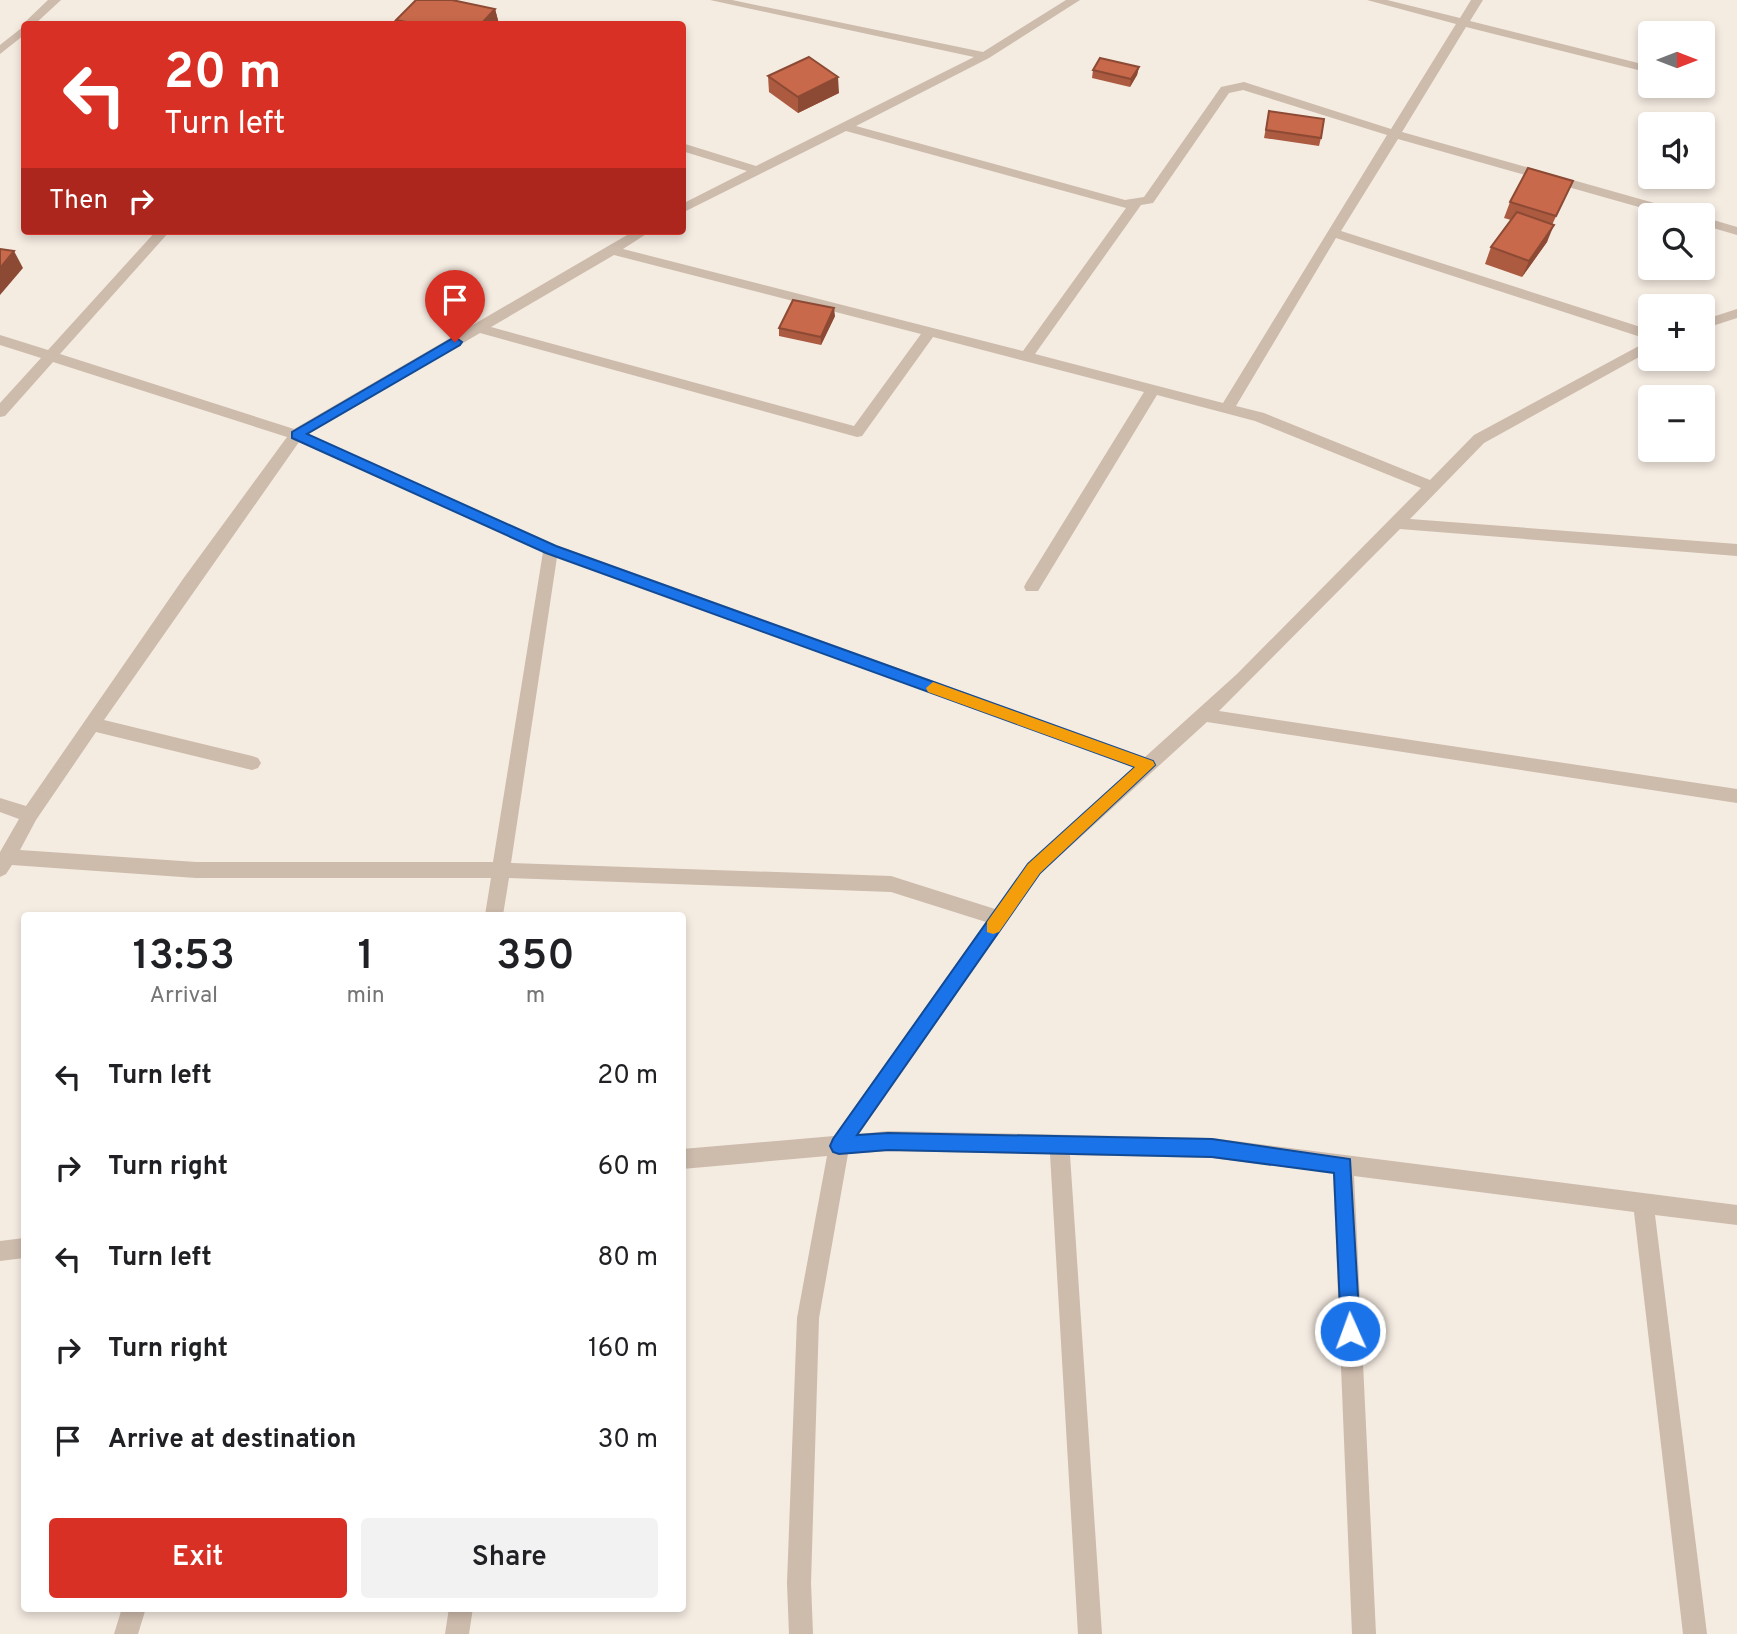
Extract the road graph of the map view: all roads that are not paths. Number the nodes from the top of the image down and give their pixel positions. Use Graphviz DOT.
graph roads {
  1 [pos="55,0"];
  2 [pos="716,0"];
  3 [pos="1074,0"];
  4 [pos="1373,0"];
  5 [pos="1477,0"];
  6 [pos="32,21"];
  7 [pos="1464,23"];
  8 [pos="21,32"];
  9 [pos="0,51"];
  10 [pos="985,57"];
  11 [pos="1638,66"];
  12 [pos="845,127"];
  13 [pos="1395,134"];
  14 [pos="686,148"];
  15 [pos="758,171"];
  16 [pos="1137,202"];
  17 [pos="1639,203"];
  18 [pos="686,207"];
  19 [pos="1715,225"];
  20 [pos="1737,231"];
  21 [pos="1333,233"];
  22 [pos="159,235"];
  23 [pos="638,235"];
  24 [pos="612,250"];
  25 [pos="1737,313"];
  26 [pos="1715,321"];
  27 [pos="478,328"];
  28 [pos="1638,331"];
  29 [pos="930,332"];
  30 [pos="0,340"];
  31 [pos="1638,352"];
  32 [pos="51,355"];
  33 [pos="1026,357"];
  34 [pos="1153,390"];
  35 [pos="1227,409"];
  36 [pos="0,412"];
  37 [pos="296,435"];
  38 [pos="1433,486"];
  39 [pos="1396,523"];
  40 [pos="551,550"];
  41 [pos="1737,550"];
  42 [pos="1032,587"];
  43 [pos="1203,715"];
  44 [pos="92,724"];
  45 [pos="252,763"];
  46 [pos="1147,765"];
  47 [pos="1737,796"];
  48 [pos="0,805"];
  49 [pos="30,815"];
  50 [pos="4,863"];
  51 [pos="501,870"];
  52 [pos="494,912"];
  53 [pos="999,918"];
  54 [pos="1059,1145"];
  55 [pos="839,1146"];
  56 [pos="686,1159"];
  57 [pos="1343,1165"];
  58 [pos="1643,1203"];
  59 [pos="1737,1215"];
  60 [pos="21,1248"];
  61 [pos="0,1251"];
  62 [pos="133,1612"];
  63 [pos="460,1612"];
  64 [pos="126,1634"];
  65 [pos="457,1634"];
  66 [pos="802,1634"];
  67 [pos="1090,1634"];
  68 [pos="1364,1634"];
  69 [pos="1695,1634"];
  1 -- 6 [label="street"];
  2 -- 10 [label="street"];
  3 -- 10 [label="street"];
  4 -- 7 [label="street"];
  5 -- 7 [label="street"];
  7 -- 11 [label="street"];
  7 -- 13 [label="street"];
  8 -- 9 [label="street"];
  10 -- 12 [label="street"];
  12 -- 15 [label="street"];
  12 -- 16 [label="street"];
  13 -- 16 [label="street"];
  13 -- 17 [label="street"];
  13 -- 21 [label="street"];
  14 -- 15 [label="street"];
  15 -- 18 [label="street"];
  16 -- 33 [label="street"];
  19 -- 20 [label="street"];
  21 -- 28 [label="street"];
  21 -- 35 [label="street"];
  22 -- 32 [label="street"];
  23 -- 24 [label="street"];
  24 -- 27 [label="street"];
  24 -- 29 [label="street"];
  25 -- 26 [label="street"];
  27 -- 29 [label="street"];
  27 -- 37 [label="street"];
  29 -- 33 [label="street"];
  30 -- 32 [label="street"];
  31 -- 38 [label="street"];
  32 -- 36 [label="street"];
  32 -- 37 [label="street"];
  33 -- 34 [label="street"];
  34 -- 35 [label="street"];
  34 -- 42 [label="street"];
  35 -- 38 [label="street"];
  37 -- 40 [label="street"];
  37 -- 44 [label="street"];
  38 -- 39 [label="street"];
  39 -- 41 [label="street"];
  39 -- 43 [label="street"];
  40 -- 46 [label="street"];
  40 -- 51 [label="street"];
  43 -- 46 [label="street"];
  43 -- 47 [label="street"];
  44 -- 45 [label="street"];
  44 -- 49 [label="street"];
  46 -- 53 [label="street"];
  48 -- 49 [label="street"];
  49 -- 50 [label="street"];
  50 -- 51 [label="street"];
  51 -- 52 [label="street"];
  51 -- 53 [label="street"];
  53 -- 55 [label="street"];
  54 -- 55 [label="street"];
  54 -- 57 [label="street"];
  54 -- 67 [label="street"];
  55 -- 56 [label="street"];
  55 -- 66 [label="street"];
  57 -- 58 [label="street"];
  57 -- 68 [label="street"];
  58 -- 59 [label="street"];
  58 -- 69 [label="street"];
  60 -- 61 [label="street"];
  62 -- 64 [label="street"];
  63 -- 65 [label="street"];
}
